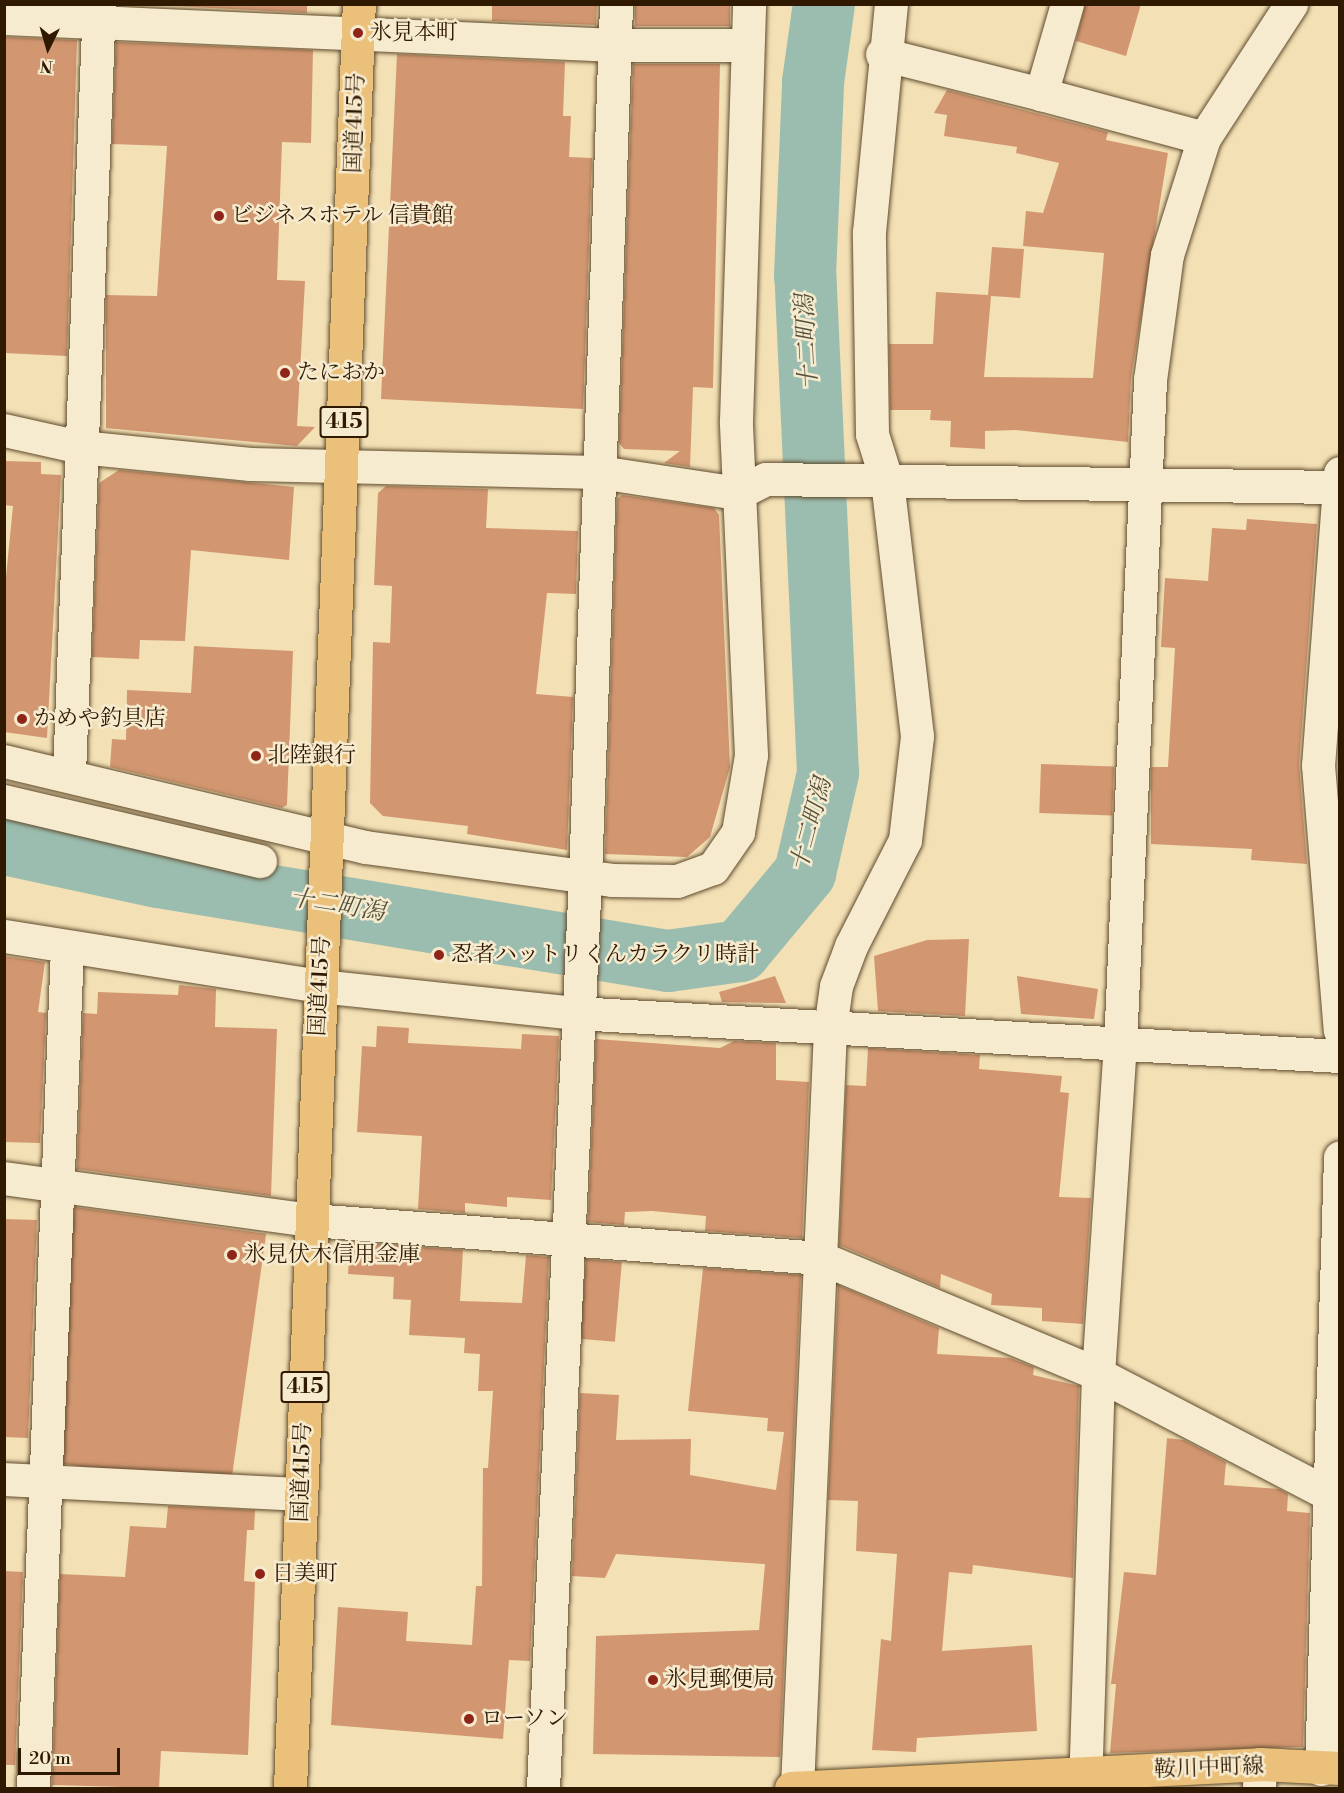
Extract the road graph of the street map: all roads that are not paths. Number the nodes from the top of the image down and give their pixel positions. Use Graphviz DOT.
graph roads {
  1 [pos="616,4"];
  2 [pos="749,4"];
  3 [pos="891,4"];
  4 [pos="1067,4"];
  5 [pos="1291,4"];
  6 [pos="98,13"];
  7 [pos="4,18"];
  8 [pos="358,19"];
  9 [pos="615,45"];
  10 [pos="744,45"];
  11 [pos="882,54"];
  12 [pos="1041,94"];
  13 [pos="1204,138"];
  14 [pos="4,430"];
  15 [pos="80,447"];
  16 [pos="342,463"];
  17 [pos="599,472"];
  18 [pos="1338,480"];
  19 [pos="875,482"];
  20 [pos="1148,482"];
  21 [pos="752,486"];
  22 [pos="4,761"];
  23 [pos="69,772"];
  24 [pos="4,801"];
  25 [pos="328,855"];
  26 [pos="260,861"];
  27 [pos="585,876"];
  28 [pos="4,936"];
  29 [pos="67,948"];
  30 [pos="319,986"];
  31 [pos="575,1013"];
  32 [pos="830,1029"];
  33 [pos="1340,1030"];
  34 [pos="1120,1044"];
  35 [pos="1340,1056"];
  36 [pos="1340,1157"];
  37 [pos="4,1178"];
  38 [pos="56,1187"];
  39 [pos="310,1220"];
  40 [pos="568,1239"];
  41 [pos="821,1258"];
  42 [pos="1098,1374"];
  43 [pos="4,1479"];
  44 [pos="42,1481"];
  45 [pos="301,1494"];
  46 [pos="1334,1496"];
  47 [pos="1330,1768"];
  48 [pos="1260,1776"];
  49 [pos="1085,1780"];
  50 [pos="33,1788"];
  51 [pos="290,1788"];
  52 [pos="543,1788"];
  53 [pos="791,1788"];
  54 [pos="797,1788"];
  1 -- 9 [label="street"];
  2 -- 10 [label="street"];
  3 -- 11 [label="street"];
  4 -- 12 [label="street"];
  5 -- 13 [label="street"];
  6 -- 7 [label="street"];
  6 -- 8 [label="street"];
  6 -- 15 [label="street"];
  8 -- 9 [label="street"];
  8 -- 16 [label="main road, 国道415号 / 415"];
  9 -- 10 [label="street"];
  9 -- 17 [label="street"];
  10 -- 21 [label="street"];
  11 -- 12 [label="street"];
  11 -- 19 [label="street"];
  12 -- 13 [label="street"];
  13 -- 20 [label="street"];
  14 -- 15 [label="street"];
  15 -- 16 [label="street"];
  15 -- 23 [label="street"];
  16 -- 17 [label="street"];
  16 -- 25 [label="main road, 国道415号 / 415"];
  17 -- 21 [label="street"];
  17 -- 27 [label="street"];
  18 -- 20 [label="street"];
  18 -- 33 [label="street"];
  19 -- 20 [label="street"];
  19 -- 21 [label="street"];
  19 -- 32 [label="street"];
  20 -- 34 [label="street"];
  21 -- 27 [label="street"];
  22 -- 23 [label="street"];
  23 -- 25 [label="street"];
  24 -- 26 [label="street"];
  25 -- 27 [label="street"];
  25 -- 30 [label="main road, 国道415号 / 415"];
  27 -- 31 [label="street"];
  28 -- 29 [label="street"];
  29 -- 30 [label="street"];
  29 -- 38 [label="street"];
  30 -- 31 [label="street"];
  30 -- 39 [label="main road, 国道415号 / 415"];
  31 -- 32 [label="street"];
  31 -- 40 [label="street"];
  32 -- 34 [label="street"];
  32 -- 41 [label="street"];
  34 -- 35 [label="street"];
  34 -- 42 [label="street"];
  36 -- 46 [label="street"];
  37 -- 38 [label="street"];
  38 -- 39 [label="street"];
  38 -- 44 [label="street"];
  39 -- 40 [label="street"];
  39 -- 45 [label="main road, 国道415号 / 415"];
  40 -- 41 [label="street"];
  40 -- 52 [label="street"];
  41 -- 42 [label="street"];
  41 -- 54 [label="street"];
  42 -- 46 [label="street"];
  42 -- 49 [label="street"];
  43 -- 44 [label="street"];
  44 -- 45 [label="street"];
  44 -- 50 [label="street"];
  45 -- 51 [label="main road, 国道415号 / 415"];
  46 -- 47 [label="street"];
  47 -- 48 [label="main road, 鞍川中町線"];
  48 -- 49 [label="main road, 鞍川中町線"];
  49 -- 54 [label="main road, 鞍川中町線"];
  53 -- 54 [label="main road, 鞍川中町線"];
}
